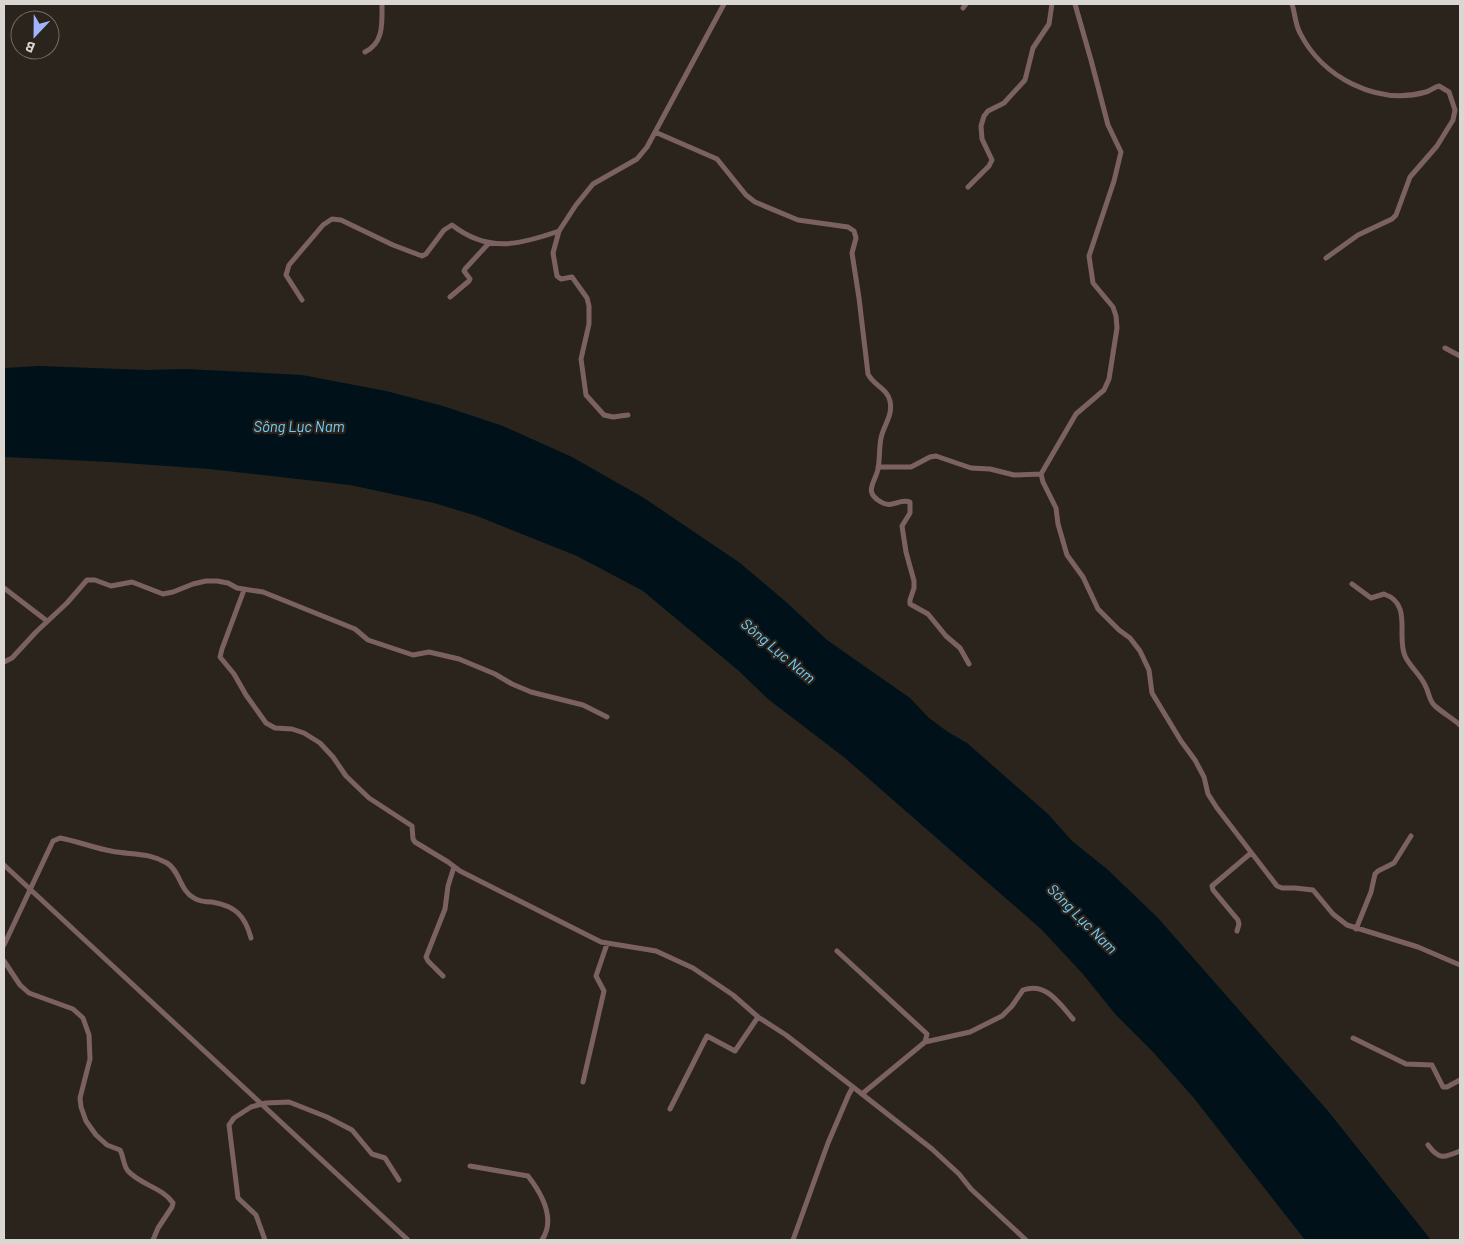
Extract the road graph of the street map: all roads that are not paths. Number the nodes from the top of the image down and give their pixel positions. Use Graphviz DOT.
graph roads {
  1 [pos="382,4"];
  2 [pos="724,4"];
  3 [pos="1052,4"];
  4 [pos="1075,4"];
  5 [pos="1292,4"];
  6 [pos="365,52"];
  7 [pos="655,132"];
  8 [pos="968,187"];
  9 [pos="559,231"];
  10 [pos="489,243"];
  11 [pos="1326,258"];
  12 [pos="450,297"];
  13 [pos="302,300"];
  14 [pos="1445,348"];
  15 [pos="1460,356"];
  16 [pos="628,415"];
  17 [pos="878,467"];
  18 [pos="1041,474"];
  19 [pos="1352,584"];
  20 [pos="4,588"];
  21 [pos="244,590"];
  22 [pos="47,622"];
  23 [pos="4,662"];
  24 [pos="970,664"];
  25 [pos="607,717"];
  26 [pos="1460,725"];
  27 [pos="1411,836"];
  28 [pos="1251,853"];
  29 [pos="4,865"];
  30 [pos="454,866"];
  31 [pos="30,889"];
  32 [pos="1356,929"];
  33 [pos="1237,930"];
  34 [pos="251,938"];
  35 [pos="607,944"];
  36 [pos="4,945"];
  37 [pos="837,951"];
  38 [pos="4,961"];
  39 [pos="1460,965"];
  40 [pos="443,976"];
  41 [pos="758,1016"];
  42 [pos="1073,1019"];
  43 [pos="1353,1038"];
  44 [pos="925,1042"];
  45 [pos="1460,1080"];
  46 [pos="583,1082"];
  47 [pos="853,1087"];
  48 [pos="862,1094"];
  49 [pos="263,1104"];
  50 [pos="670,1109"];
  51 [pos="1428,1145"];
  52 [pos="1460,1152"];
  53 [pos="470,1166"];
  54 [pos="399,1180"];
  55 [pos="153,1240"];
  56 [pos="265,1240"];
  57 [pos="408,1240"];
  58 [pos="542,1240"];
  59 [pos="793,1240"];
  60 [pos="1026,1240"];
  1 -- 6 [label="street"];
  2 -- 7 [label="street"];
  3 -- 8 [label="street"];
  4 -- 18 [label="street"];
  5 -- 11 [label="street"];
  7 -- 9 [label="street"];
  7 -- 17 [label="street"];
  9 -- 10 [label="street"];
  9 -- 16 [label="street"];
  10 -- 12 [label="street"];
  10 -- 13 [label="street"];
  14 -- 15 [label="street"];
  17 -- 18 [label="street"];
  17 -- 24 [label="street"];
  18 -- 28 [label="street"];
  19 -- 26 [label="street"];
  20 -- 22 [label="street"];
  21 -- 22 [label="street"];
  21 -- 25 [label="street"];
  21 -- 30 [label="street"];
  22 -- 23 [label="street"];
  27 -- 32 [label="street"];
  28 -- 32 [label="street"];
  28 -- 33 [label="street"];
  29 -- 31 [label="street"];
  30 -- 35 [label="street"];
  30 -- 40 [label="street"];
  31 -- 34 [label="street"];
  31 -- 36 [label="street"];
  31 -- 49 [label="street"];
  32 -- 39 [label="street"];
  35 -- 41 [label="street"];
  35 -- 46 [label="street"];
  37 -- 44 [label="street"];
  38 -- 55 [label="street"];
  41 -- 47 [label="street"];
  41 -- 50 [label="street"];
  42 -- 44 [label="street"];
  43 -- 45 [label="street"];
  44 -- 48 [label="street"];
  47 -- 48 [label="street"];
  47 -- 59 [label="street"];
  48 -- 60 [label="street"];
  49 -- 54 [label="street"];
  49 -- 56 [label="street"];
  49 -- 57 [label="street"];
  51 -- 52 [label="street"];
  53 -- 58 [label="street"];
}
